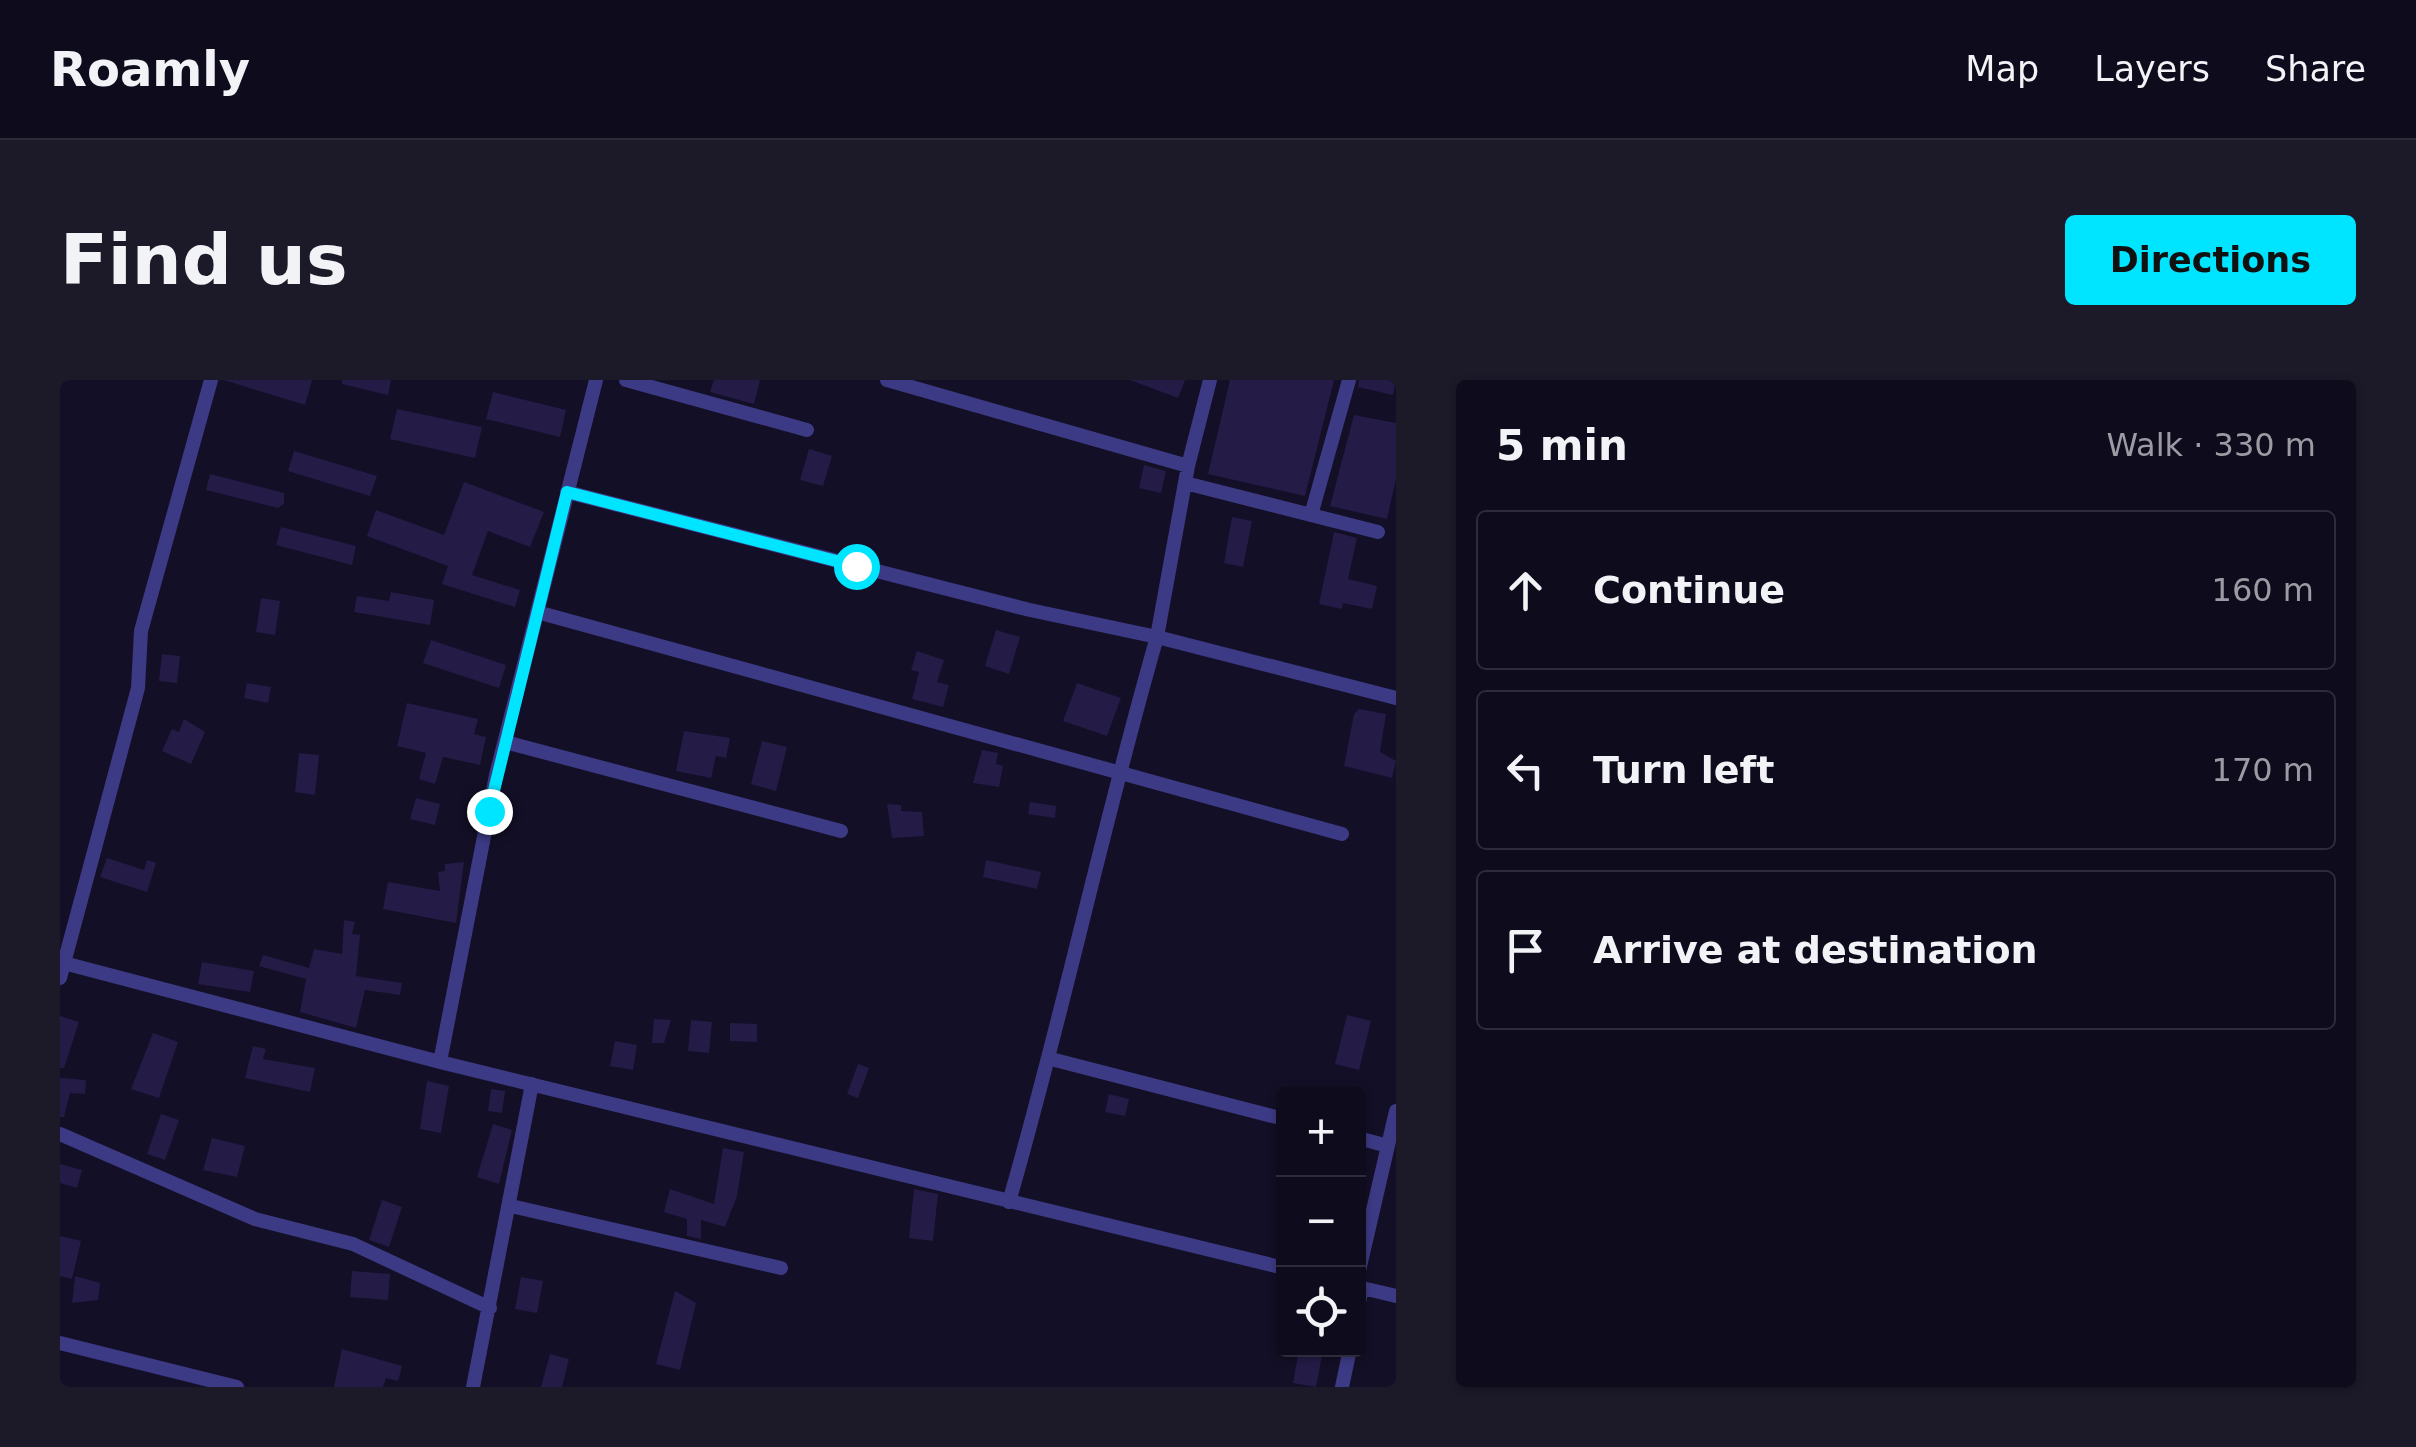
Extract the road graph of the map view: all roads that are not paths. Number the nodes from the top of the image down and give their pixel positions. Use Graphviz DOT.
graph roads {
  1 [pos="211,380"];
  2 [pos="596,380"];
  3 [pos="626,380"];
  4 [pos="886,380"];
  5 [pos="1210,380"];
  6 [pos="1349,380"];
  7 [pos="808,430"];
  8 [pos="1188,466"];
  9 [pos="1185,483"];
  10 [pos="567,492"];
  11 [pos="1311,514"];
  12 [pos="1378,532"];
  13 [pos="537,612"];
  14 [pos="1157,637"];
  15 [pos="1396,698"];
  16 [pos="505,742"];
  17 [pos="1118,774"];
  18 [pos="841,831"];
  19 [pos="1342,834"];
  20 [pos="62,968"];
  21 [pos="1050,1059"];
  22 [pos="440,1062"];
  23 [pos="532,1084"];
  24 [pos="1396,1110"];
  25 [pos="1276,1117"];
  26 [pos="60,1134"];
  27 [pos="1366,1140"];
  28 [pos="1388,1146"];
  29 [pos="1009,1202"];
  30 [pos="511,1206"];
  31 [pos="1280,1267"];
  32 [pos="1363,1267"];
  33 [pos="781,1268"];
  34 [pos="1366,1285"];
  35 [pos="1396,1296"];
  36 [pos="490,1308"];
  37 [pos="60,1344"];
  38 [pos="1348,1357"];
  39 [pos="237,1387"];
  40 [pos="473,1387"];
  41 [pos="1342,1387"];
  1 -- 20 [label="street"];
  2 -- 10 [label="street"];
  3 -- 7 [label="street"];
  4 -- 8 [label="street"];
  5 -- 8 [label="street"];
  6 -- 11 [label="street"];
  8 -- 9 [label="street"];
  9 -- 11 [label="street"];
  9 -- 14 [label="street"];
  10 -- 13 [label="street"];
  10 -- 14 [label="street"];
  11 -- 12 [label="street"];
  13 -- 16 [label="street"];
  13 -- 17 [label="street"];
  14 -- 15 [label="street"];
  14 -- 17 [label="street"];
  16 -- 18 [label="street"];
  16 -- 22 [label="street"];
  17 -- 19 [label="street"];
  17 -- 21 [label="street"];
  20 -- 22 [label="street"];
  21 -- 25 [label="street"];
  21 -- 29 [label="street"];
  22 -- 23 [label="street"];
  23 -- 29 [label="street"];
  23 -- 30 [label="street"];
  24 -- 28 [label="street"];
  26 -- 36 [label="street"];
  27 -- 28 [label="street"];
  28 -- 32 [label="street"];
  29 -- 31 [label="street"];
  30 -- 33 [label="street"];
  30 -- 36 [label="street"];
  34 -- 35 [label="street"];
  36 -- 40 [label="street"];
  37 -- 39 [label="street"];
  38 -- 41 [label="street"];
}
